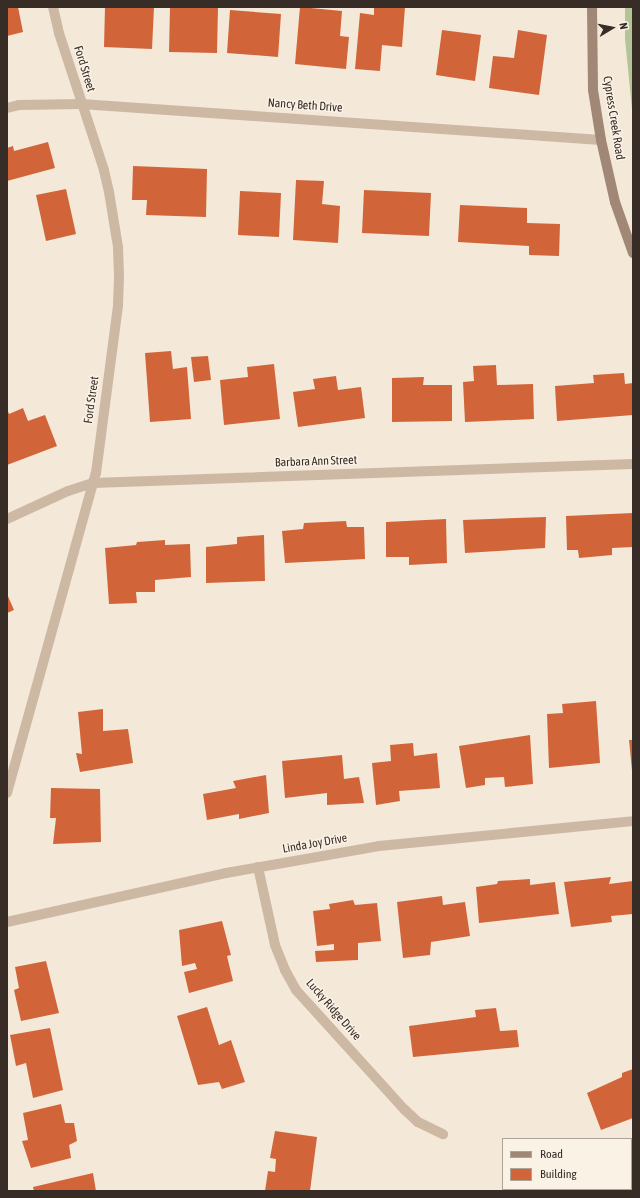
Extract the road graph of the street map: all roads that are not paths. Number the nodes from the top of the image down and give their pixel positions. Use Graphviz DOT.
graph roads {
  1 [pos="53,7"];
  2 [pos="592,7"];
  3 [pos="81,104"];
  4 [pos="7,108"];
  5 [pos="601,140"];
  6 [pos="633,253"];
  7 [pos="633,464"];
  8 [pos="94,483"];
  9 [pos="7,519"];
  10 [pos="7,793"];
  11 [pos="633,821"];
  12 [pos="258,867"];
  13 [pos="7,922"];
  14 [pos="443,1134"];
  1 -- 3 [label="street, Ford Street"];
  2 -- 5 [label="main road, Cypress Creek Road"];
  3 -- 4 [label="street, Nancy Beth Drive"];
  3 -- 5 [label="street, Nancy Beth Drive"];
  3 -- 8 [label="street, Ford Street"];
  5 -- 6 [label="main road, Cypress Creek Road"];
  7 -- 8 [label="street, Barbara Ann Street"];
  8 -- 9 [label="street, Barbara Ann Street"];
  8 -- 10 [label="street, Ford Street"];
  11 -- 12 [label="street, Linda Joy Drive"];
  12 -- 13 [label="street, Linda Joy Drive"];
  12 -- 14 [label="street, Lucky Ridge Drive"];
}
